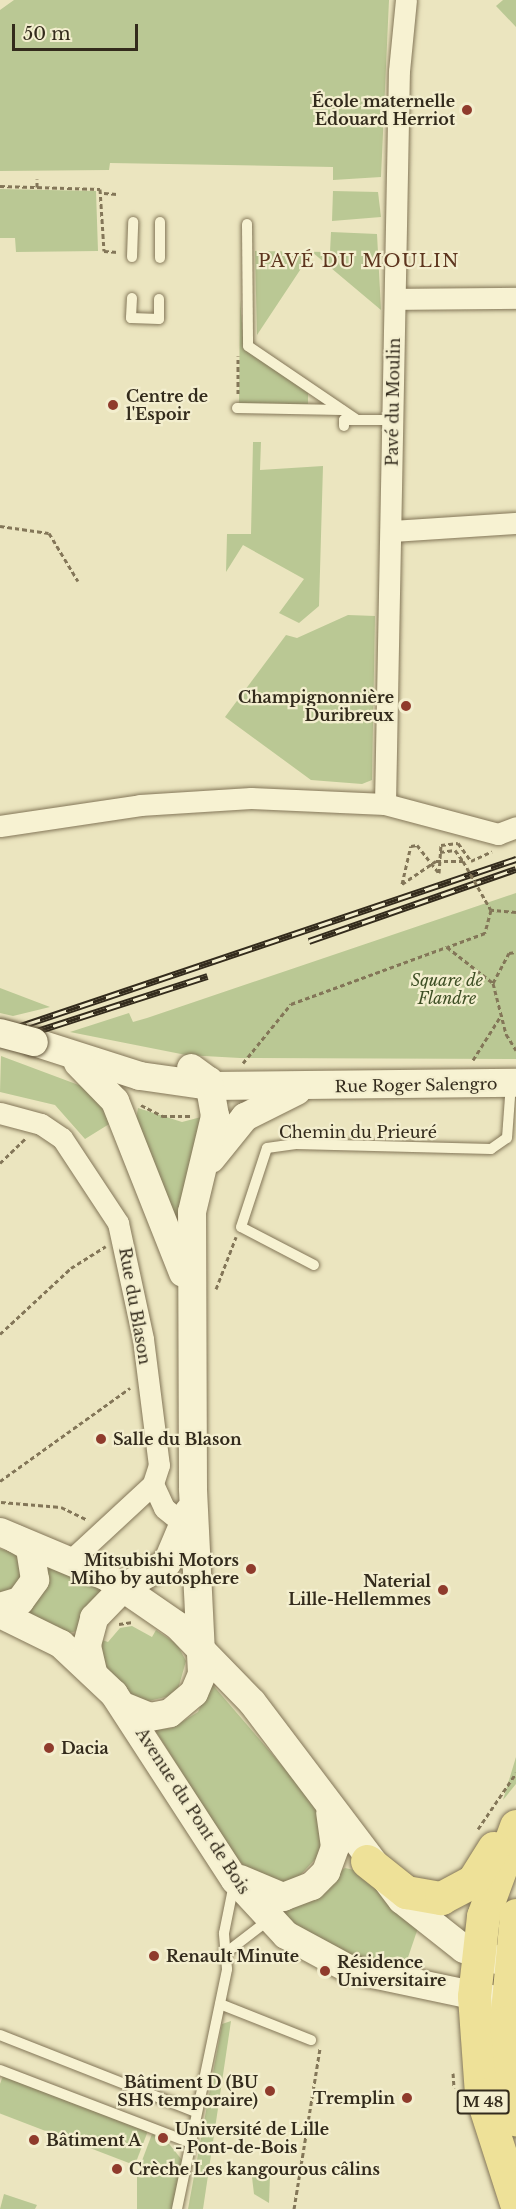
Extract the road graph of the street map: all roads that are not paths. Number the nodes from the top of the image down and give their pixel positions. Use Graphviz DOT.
graph roads {
  1 [pos="406,0"];
  2 [pos="133,222"];
  3 [pos="160,222"];
  4 [pos="247,224"];
  5 [pos="132,257"];
  6 [pos="160,258"];
  7 [pos="132,298"];
  8 [pos="516,298"];
  9 [pos="159,299"];
  10 [pos="395,299"];
  11 [pos="237,408"];
  12 [pos="342,410"];
  13 [pos="356,420"];
  14 [pos="393,420"];
  15 [pos="344,426"];
  16 [pos="516,523"];
  17 [pos="391,531"];
  18 [pos="385,804"];
  19 [pos="0,826"];
  20 [pos="507,831"];
  21 [pos="0,1033"];
  22 [pos="46,1047"];
  23 [pos="514,1071"];
  24 [pos="194,1074"];
  25 [pos="149,1078"];
  26 [pos="316,1087"];
  27 [pos="0,1113"];
  28 [pos="132,1141"];
  29 [pos="203,1171"];
  30 [pos="314,1265"];
  31 [pos="192,1330"];
  32 [pos="153,1484"];
  33 [pos="193,1488"];
  34 [pos="186,1526"];
  35 [pos="8,1536"];
  36 [pos="71,1560"];
  37 [pos="124,1587"];
  38 [pos="0,1607"];
  39 [pos="0,1614"];
  40 [pos="202,1648"];
  41 [pos="93,1672"];
  42 [pos="123,1706"];
  43 [pos="328,1807"];
  44 [pos="516,1814"];
  45 [pos="516,1826"];
  46 [pos="516,1859"];
  47 [pos="367,1861"];
  48 [pos="230,1873"];
  49 [pos="277,1908"];
  50 [pos="516,1915"];
  51 [pos="223,1955"];
  52 [pos="499,1961"];
  53 [pos="497,2000"];
  54 [pos="219,2004"];
  55 [pos="0,2035"];
  56 [pos="311,2040"];
  57 [pos="0,2070"];
  58 [pos="195,2112"];
  59 [pos="516,2119"];
  60 [pos="188,2144"];
  61 [pos="516,2160"];
  62 [pos="516,2203"];
  63 [pos="177,2209"];
  1 -- 10 [label="street, Pavé du Moulin"];
  2 -- 5 [label="lane"];
  3 -- 6 [label="lane"];
  4 -- 12 [label="lane"];
  7 -- 9 [label="lane"];
  8 -- 10 [label="street"];
  10 -- 14 [label="street, Pavé du Moulin"];
  11 -- 12 [label="lane"];
  12 -- 13 [label="lane"];
  13 -- 14 [label="lane"];
  13 -- 15 [label="lane"];
  14 -- 17 [label="street, Pavé du Moulin"];
  16 -- 17 [label="street"];
  17 -- 18 [label="street, Pavé du Moulin"];
  18 -- 19 [label="street"];
  18 -- 20 [label="street"];
  21 -- 22 [label="main road, bridge"];
  22 -- 24 [label="main road"];
  22 -- 25 [label="main road"];
  22 -- 28 [label="main road"];
  23 -- 24 [label="main road, Rue Roger Salengro"];
  23 -- 26 [label="main road, Rue Roger Salengro"];
  23 -- 30 [label="lane, Chemin du Prieuré"];
  24 -- 25 [label="main road"];
  24 -- 26 [label="main road, Rue Roger Salengro"];
  24 -- 29 [label="main road"];
  25 -- 28 [label="main road"];
  26 -- 29 [label="main road"];
  27 -- 32 [label="street, Rue du Blason"];
  28 -- 31 [label="main road"];
  29 -- 31 [label="main road"];
  31 -- 33 [label="main road"];
  32 -- 34 [label="street"];
  32 -- 36 [label="street"];
  33 -- 34 [label="main road"];
  33 -- 40 [label="main road"];
  34 -- 37 [label="main road"];
  35 -- 36 [label="main road"];
  35 -- 38 [label="main road"];
  36 -- 37 [label="main road"];
  37 -- 40 [label="main road"];
  37 -- 41 [label="main road"];
  39 -- 41 [label="main road, Avenue du Pont de Bois"];
  40 -- 41 [label="main road"];
  40 -- 42 [label="main road"];
  40 -- 43 [label="main road"];
  41 -- 42 [label="main road, Avenue du Pont de Bois"];
  42 -- 48 [label="main road, Avenue du Pont de Bois"];
  43 -- 47 [label="main road"];
  43 -- 49 [label="main road"];
  44 -- 47 [label="main road"];
  45 -- 52 [label="main road, M 48"];
  46 -- 52 [label="main road"];
  47 -- 52 [label="main road"];
  48 -- 49 [label="main road, Avenue du Pont de Bois"];
  48 -- 51 [label="lane"];
  49 -- 51 [label="lane"];
  49 -- 53 [label="main road"];
  50 -- 52 [label="main road, M 48"];
  51 -- 54 [label="lane"];
  52 -- 53 [label="main road, M 48"];
  53 -- 59 [label="main road, M 48"];
  53 -- 61 [label="main road"];
  53 -- 62 [label="main road, M 48"];
  54 -- 56 [label="lane"];
  54 -- 58 [label="lane"];
  55 -- 58 [label="lane"];
  57 -- 60 [label="lane"];
  58 -- 60 [label="lane"];
  60 -- 63 [label="lane"];
}
